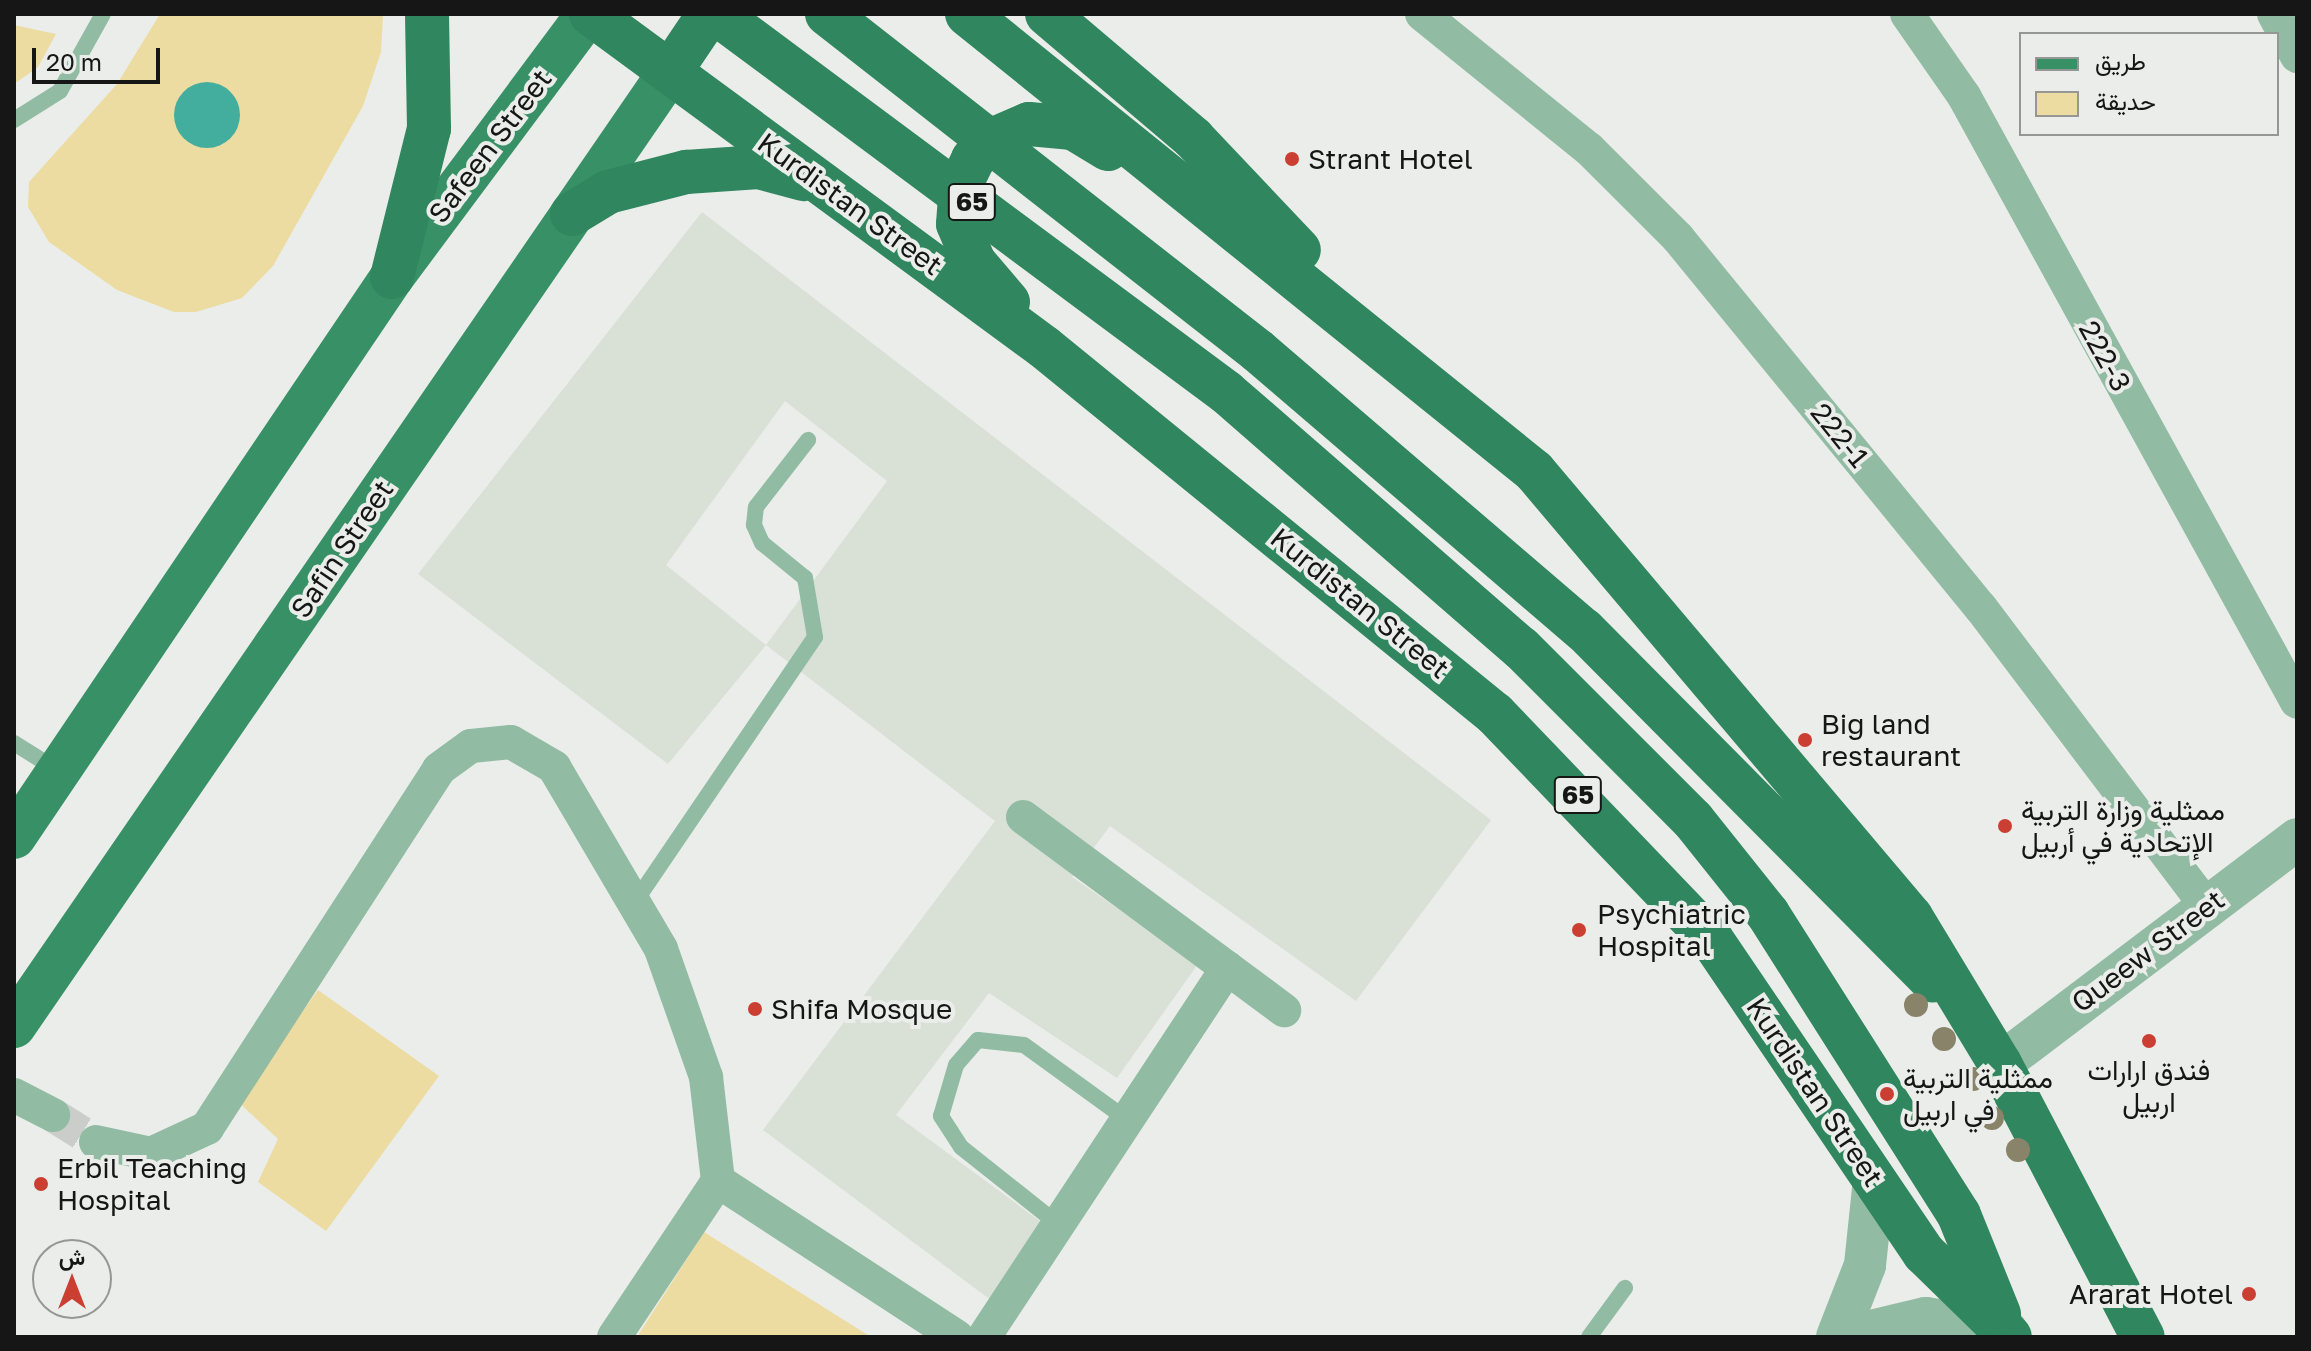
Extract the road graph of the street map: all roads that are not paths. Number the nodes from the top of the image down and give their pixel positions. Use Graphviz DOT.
graph roads {
  1 [pos="103,14"];
  2 [pos="427,14"];
  3 [pos="590,14"];
  4 [pos="709,14"];
  5 [pos="717,14"];
  6 [pos="827,14"];
  7 [pos="967,14"];
  8 [pos="1047,14"];
  9 [pos="1422,14"];
  10 [pos="1907,14"];
  11 [pos="2274,14"];
  12 [pos="2297,56"];
  13 [pos="670,72"];
  14 [pos="14,120"];
  15 [pos="826,187"];
  16 [pos="572,214"];
  17 [pos="392,277"];
  18 [pos="1044,347"];
  19 [pos="1411,368"];
  20 [pos="808,440"];
  21 [pos="2297,702"];
  22 [pos="14,743"];
  23 [pos="59,771"];
  24 [pos="1023,817"];
  25 [pos="14,837"];
  26 [pos="2297,839"];
  27 [pos="635,902"];
  28 [pos="2206,906"];
  29 [pos="1227,968"];
  30 [pos="1284,1010"];
  31 [pos="1977,1024"];
  32 [pos="14,1026"];
  33 [pos="2000,1064"];
  34 [pos="14,1095"];
  35 [pos="53,1115"];
  36 [pos="1129,1121"];
  37 [pos="96,1142"];
  38 [pos="1874,1180"];
  39 [pos="718,1181"];
  40 [pos="1059,1225"];
  41 [pos="1625,1288"];
  42 [pos="2006,1329"];
  43 [pos="614,1337"];
  44 [pos="957,1337"];
  45 [pos="984,1337"];
  46 [pos="1589,1337"];
  47 [pos="1837,1337"];
  48 [pos="1846,1337"];
  49 [pos="2143,1337"];
  1 -- 14 [label="lane"];
  2 -- 17 [label="highway"];
  3 -- 13 [label="highway, Kurdistan Street / 65"];
  3 -- 17 [label="main road, Safeen Street"];
  4 -- 13 [label="highway"];
  5 -- 42 [label="highway, Kurdistan Street / 65, bridge"];
  6 -- 31 [label="highway, 65, bridge"];
  7 -- 19 [label="highway, 65"];
  8 -- 19 [label="highway"];
  9 -- 28 [label="street, 222-1"];
  10 -- 21 [label="street, 222-3"];
  11 -- 12 [label="street"];
  13 -- 15 [label="highway, Kurdistan Street / 65"];
  13 -- 16 [label="main road, Safin Street"];
  15 -- 16 [label="highway"];
  15 -- 18 [label="highway, Kurdistan Street / 65"];
  16 -- 32 [label="main road, Safin Street"];
  17 -- 23 [label="main road"];
  18 -- 19 [label="highway"];
  18 -- 38 [label="highway, Kurdistan Street / 65"];
  19 -- 31 [label="highway, 65"];
  20 -- 27 [label="lane"];
  22 -- 23 [label="lane"];
  23 -- 25 [label="main road"];
  24 -- 29 [label="street"];
  26 -- 28 [label="street, Queew Street"];
  27 -- 37 [label="street"];
  27 -- 39 [label="street"];
  28 -- 33 [label="street, Queew Street"];
  29 -- 30 [label="street"];
  29 -- 36 [label="street"];
  31 -- 33 [label="highway, 65"];
  33 -- 49 [label="highway, 65"];
  34 -- 35 [label="street"];
  36 -- 40 [label="street"];
  36 -- 40 [label="lane"];
  38 -- 42 [label="highway, Kurdistan Street / 65"];
  38 -- 47 [label="street"];
  39 -- 43 [label="street"];
  39 -- 44 [label="street"];
  40 -- 45 [label="street"];
  41 -- 46 [label="lane"];
  42 -- 48 [label="street"];
}
